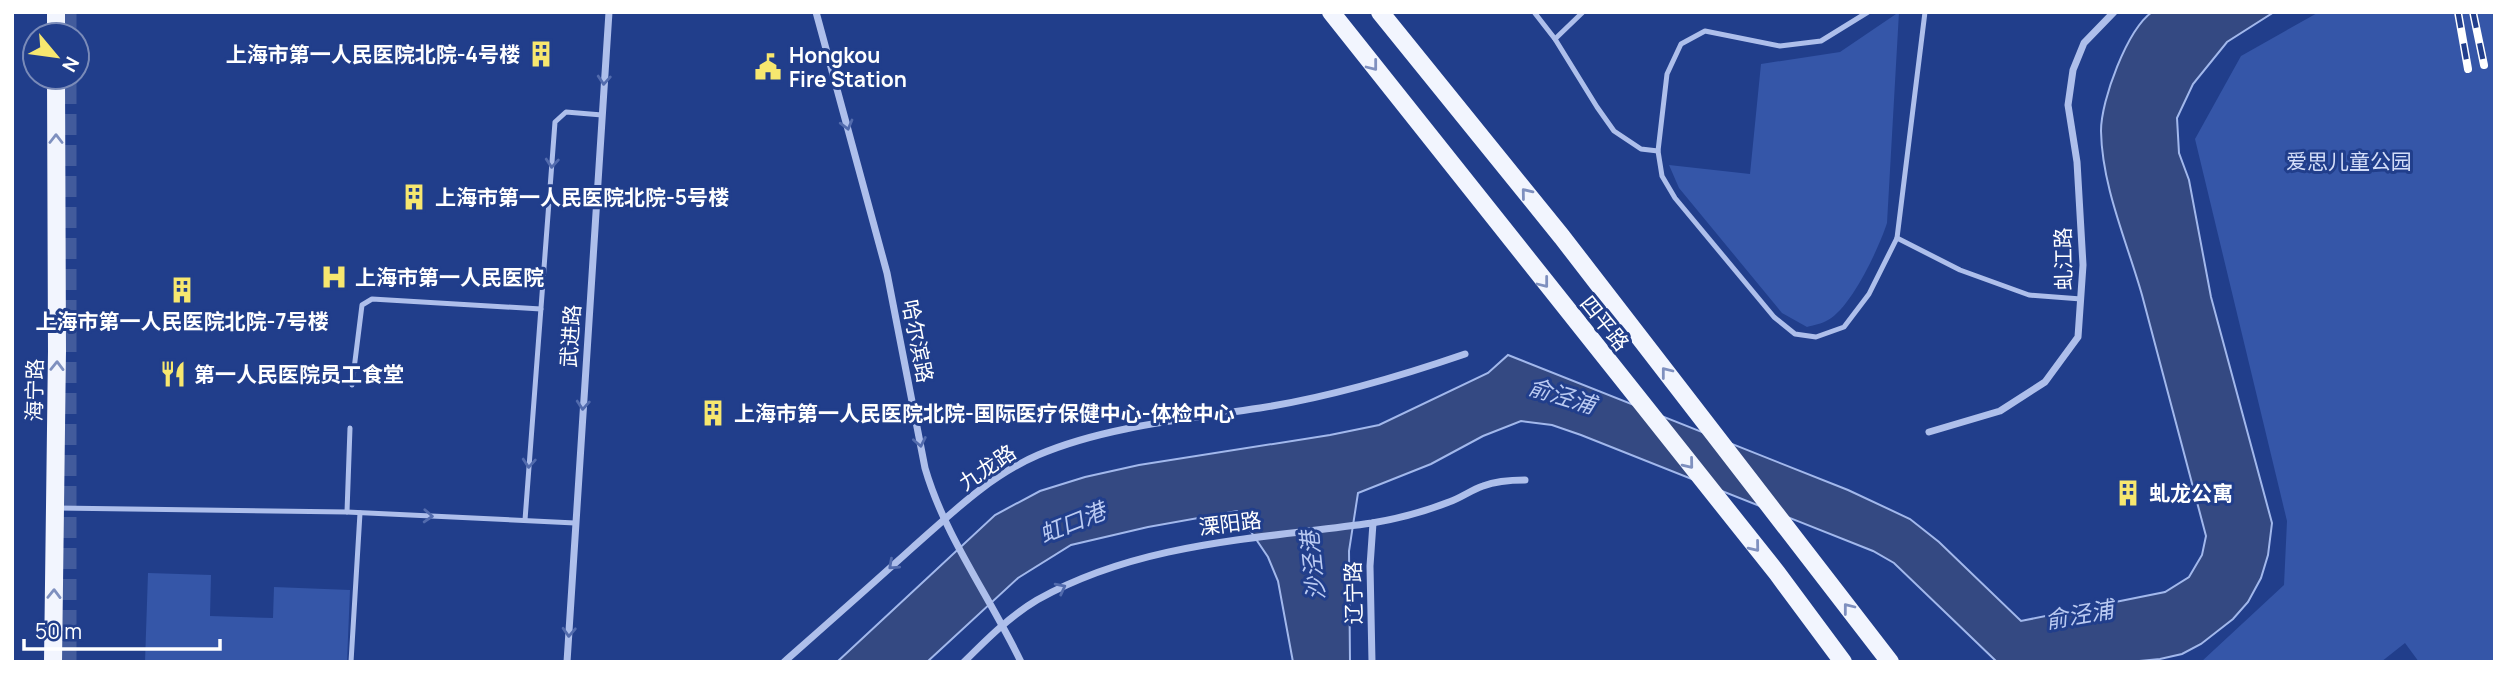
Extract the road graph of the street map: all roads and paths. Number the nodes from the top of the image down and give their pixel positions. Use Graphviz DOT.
graph roads {
  1 [pos="609,12"];
  2 [pos="816,12"];
  3 [pos="1331,12"];
  4 [pos="1380,12"];
  5 [pos="1534,12"];
  6 [pos="1583,12"];
  7 [pos="1868,12"];
  8 [pos="1925,12"];
  9 [pos="2114,12"];
  10 [pos="1555,38"];
  11 [pos="56,91"];
  12 [pos="602,115"];
  13 [pos="1658,151"];
  14 [pos="1897,238"];
  15 [pos="2081,299"];
  16 [pos="541,309"];
  17 [pos="1465,354"];
  18 [pos="352,385"];
  19 [pos="350,428"];
  20 [pos="1929,432"];
  21 [pos="1525,480"];
  22 [pos="55,508"];
  23 [pos="347,512"];
  24 [pos="360,513"];
  25 [pos="525,520"];
  26 [pos="944,520"];
  27 [pos="575,523"];
  28 [pos="1373,523"];
  29 [pos="1003,625"];
  30 [pos="53,662"];
  31 [pos="351,662"];
  32 [pos="568,662"];
  33 [pos="784,662"];
  34 [pos="964,662"];
  35 [pos="1021,662"];
  36 [pos="1373,662"];
  37 [pos="1843,662"];
  38 [pos="1889,662"];
  1 -- 12 [label="street, 武进路, one-way"];
  2 -- 26 [label="street, 哈尔滨路, one-way"];
  3 -- 37 [label="main road, 四平路, one-way"];
  38 -- 4 [label="main road, 四平路, one-way"];
  5 -- 10 [label="lane"];
  6 -- 10 [label="lane"];
  7 -- 13 [label="lane"];
  8 -- 14 [label="lane"];
  9 -- 15 [label="street, 虬江路"];
  10 -- 13 [label="lane"];
  22 -- 11 [label="main road, 海宁路, one-way"];
  12 -- 16 [label="lane, one-way"];
  12 -- 27 [label="street, 武进路, one-way"];
  13 -- 14 [label="lane"];
  14 -- 15 [label="lane"];
  15 -- 20 [label="street, 虬江路"];
  16 -- 18 [label="lane"];
  16 -- 25 [label="lane, one-way"];
  17 -- 26 [label="street, 九龙路"];
  19 -- 23 [label="lane"];
  21 -- 28 [label="street, 溧阳路"];
  22 -- 23 [label="lane"];
  30 -- 22 [label="main road, 海宁路, one-way"];
  23 -- 24 [label="lane"];
  24 -- 25 [label="lane, one-way"];
  24 -- 31 [label="lane"];
  25 -- 27 [label="lane"];
  26 -- 29 [label="street, 哈尔滨路"];
  26 -- 33 [label="street, 九龙路, one-way"];
  27 -- 32 [label="street, 武进路, one-way"];
  29 -- 28 [label="street, 溧阳路, one-way"];
  28 -- 36 [label="street, 辽宁路"];
  29 -- 34 [label="street, 溧阳路"];
  29 -- 35 [label="street, 哈尔滨路"];
}
